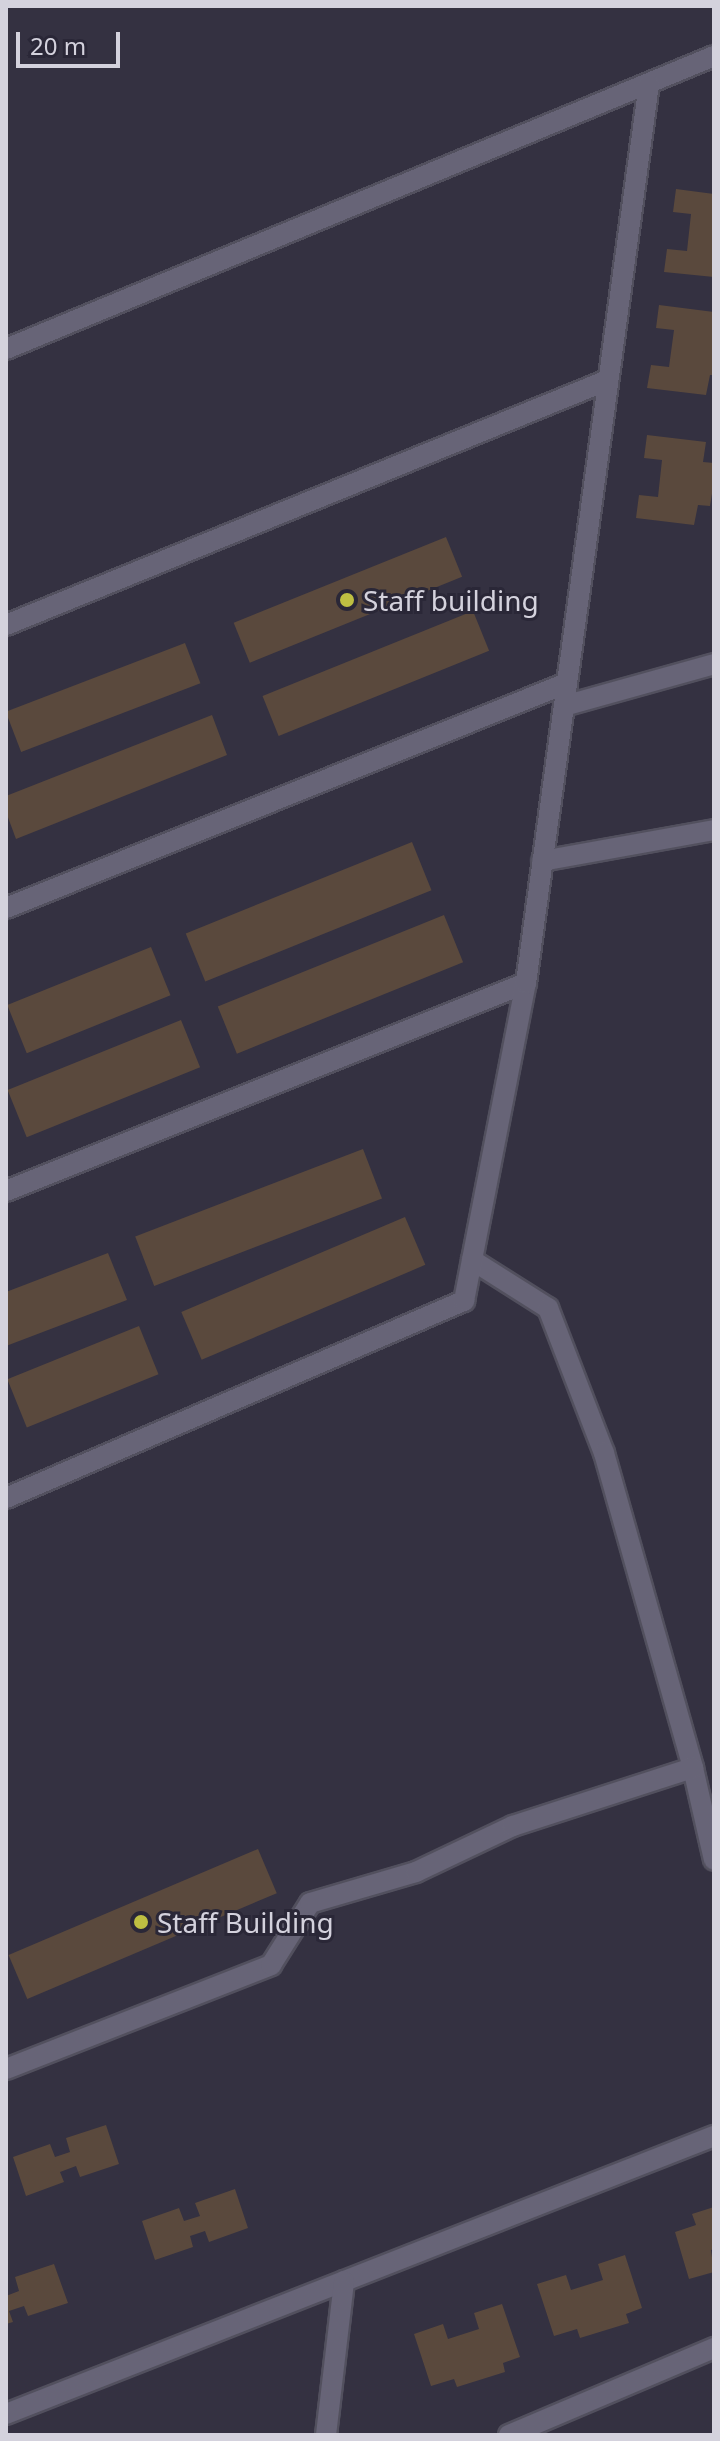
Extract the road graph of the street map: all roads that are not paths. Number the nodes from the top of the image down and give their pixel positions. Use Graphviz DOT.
graph roads {
  1 [pos="714,56"];
  2 [pos="649,84"];
  3 [pos="6,349"];
  4 [pos="608,380"];
  5 [pos="6,625"];
  6 [pos="714,664"];
  7 [pos="567,683"];
  8 [pos="564,706"];
  9 [pos="714,830"];
  10 [pos="542,861"];
  11 [pos="6,908"];
  12 [pos="526,983"];
  13 [pos="6,1191"];
  14 [pos="472,1260"];
  15 [pos="6,1498"];
  16 [pos="693,1768"];
  17 [pos="714,1860"];
  18 [pos="6,2069"];
  19 [pos="714,2136"];
  20 [pos="344,2281"];
  21 [pos="714,2348"];
  22 [pos="6,2414"];
  23 [pos="326,2435"];
  24 [pos="509,2435"];
  1 -- 2 [label="street"];
  2 -- 3 [label="street"];
  2 -- 4 [label="street"];
  4 -- 5 [label="street"];
  4 -- 7 [label="street"];
  6 -- 8 [label="street"];
  7 -- 8 [label="street"];
  7 -- 11 [label="street"];
  8 -- 10 [label="street"];
  9 -- 10 [label="street"];
  10 -- 12 [label="street"];
  12 -- 13 [label="street"];
  12 -- 14 [label="street"];
  14 -- 15 [label="street"];
  14 -- 16 [label="street"];
  16 -- 17 [label="street"];
  16 -- 18 [label="street"];
  19 -- 20 [label="street"];
  20 -- 22 [label="street"];
  20 -- 23 [label="street"];
  21 -- 24 [label="street"];
}
